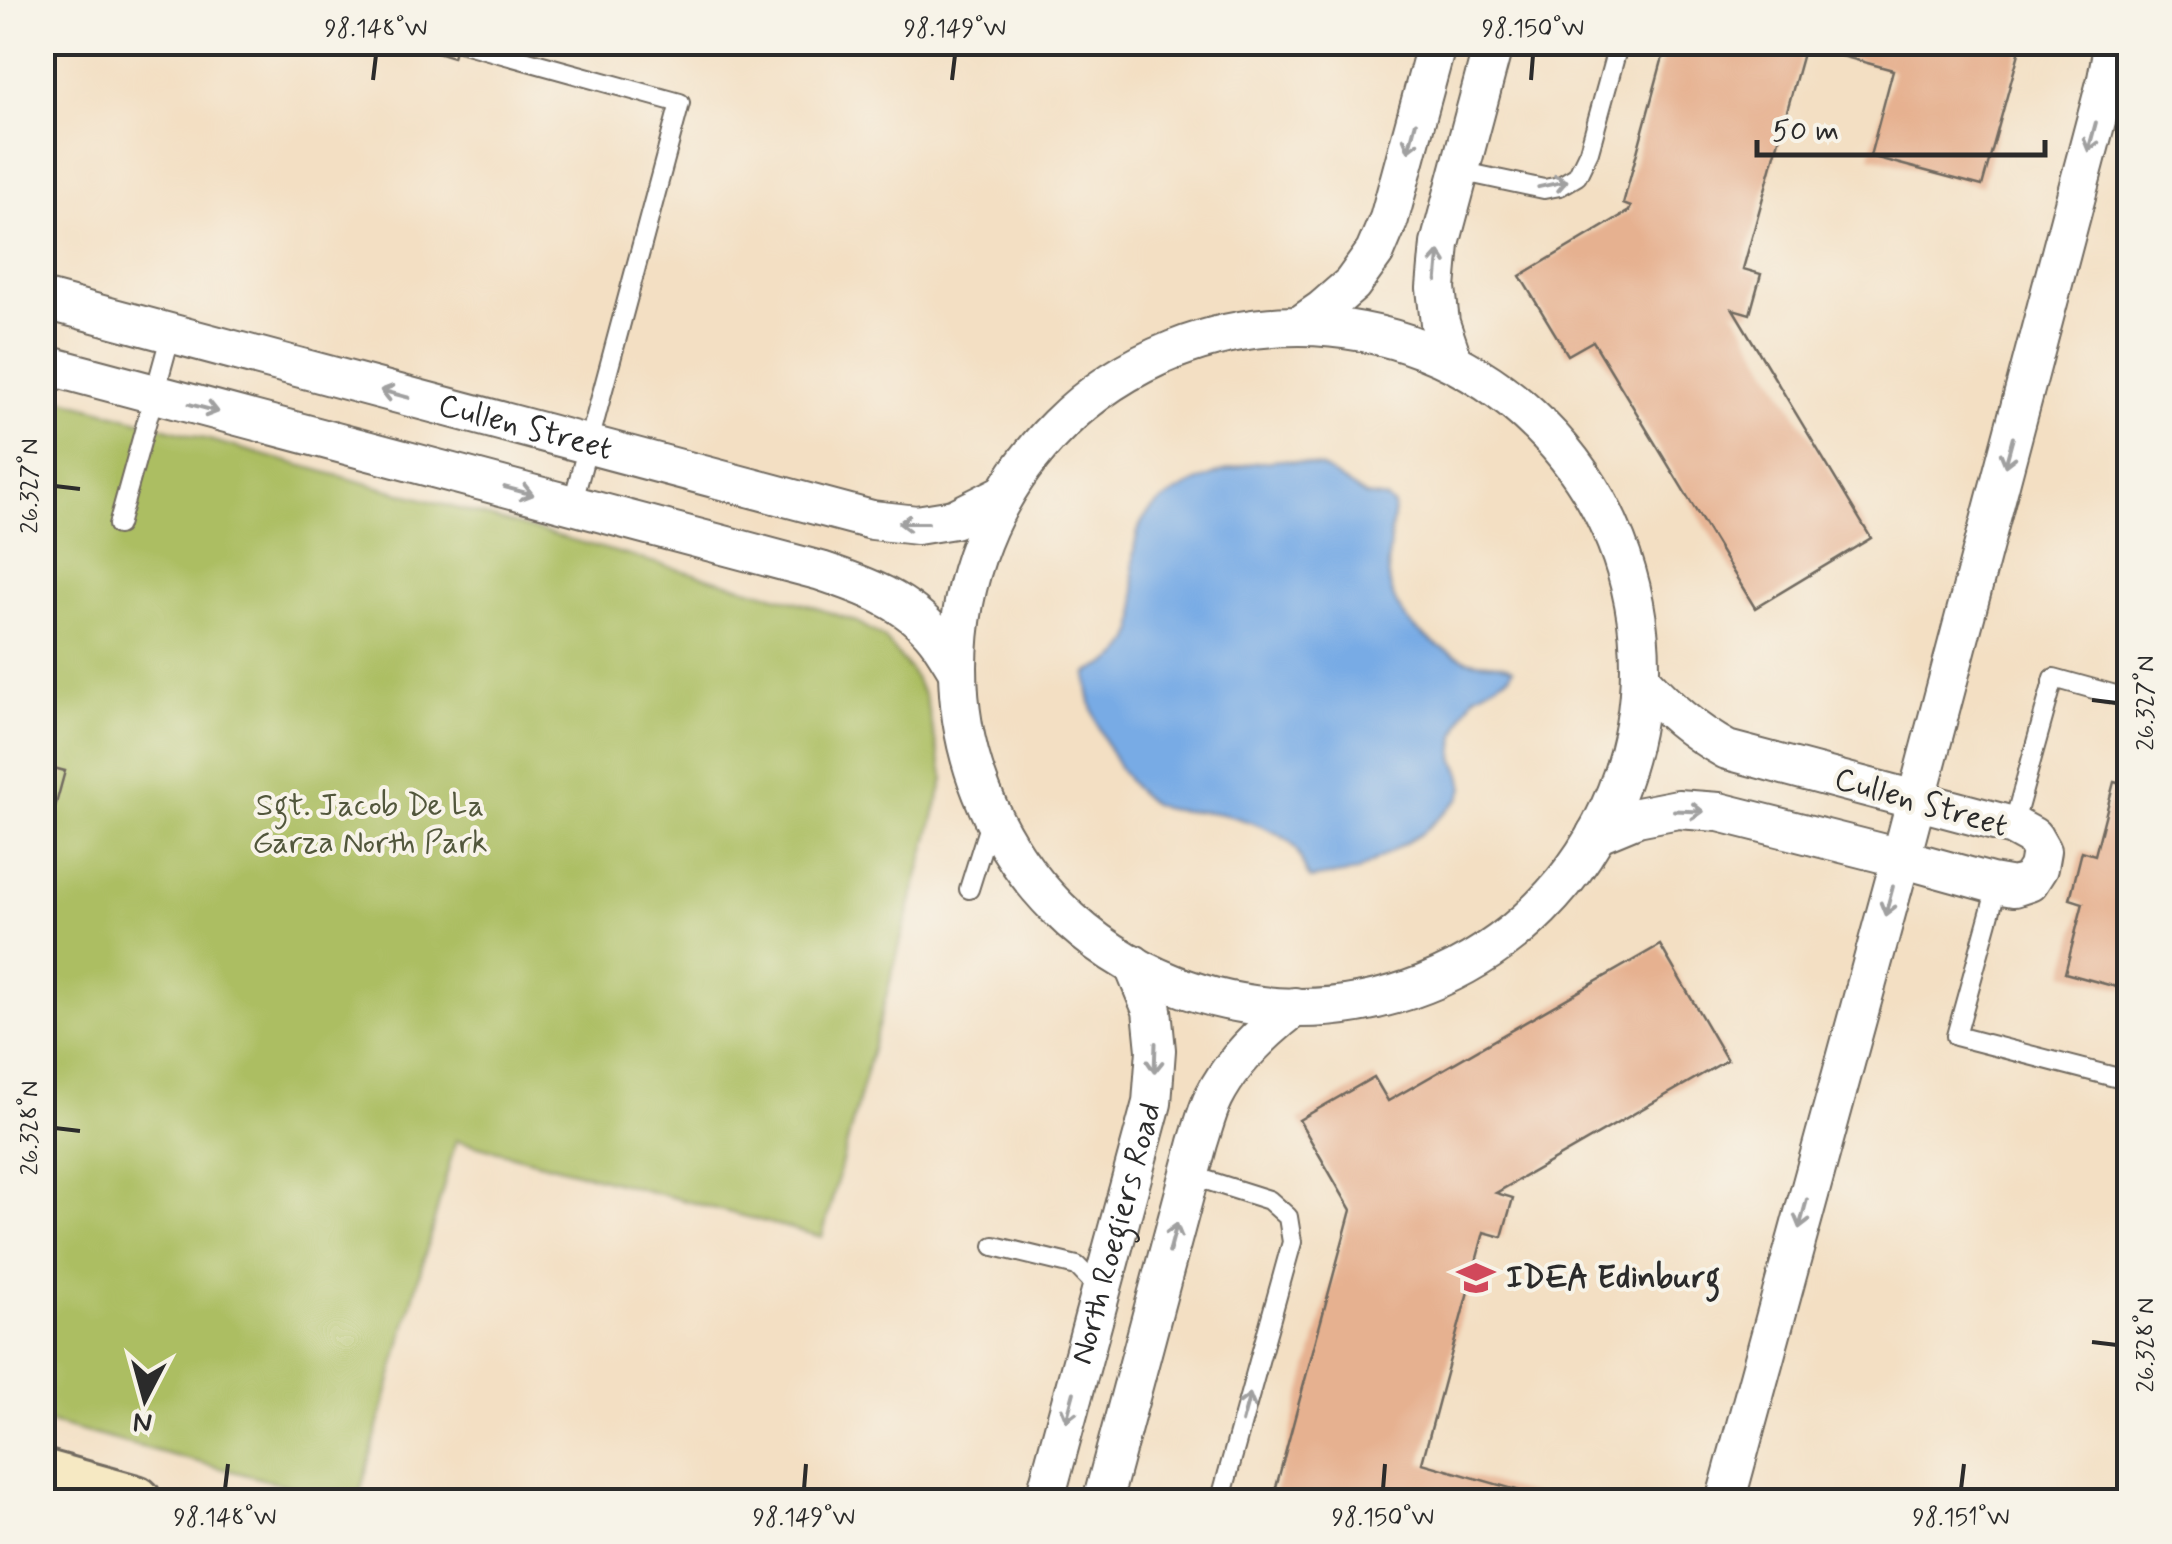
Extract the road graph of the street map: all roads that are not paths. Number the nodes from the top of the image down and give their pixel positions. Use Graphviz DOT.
graph roads {
  1 [pos="459,42"];
  2 [pos="1437,42"];
  3 [pos="1494,42"];
  4 [pos="1619,42"];
  5 [pos="2114,42"];
  6 [pos="1459,171"];
  7 [pos="42,300"];
  8 [pos="1300,326"];
  9 [pos="171,334"];
  10 [pos="1452,361"];
  11 [pos="42,364"];
  12 [pos="154,394"];
  13 [pos="588,446"];
  14 [pos="1004,494"];
  15 [pos="572,505"];
  16 [pos="118,525"];
  17 [pos="958,671"];
  18 [pos="1640,679"];
  19 [pos="2130,699"];
  20 [pos="1916,801"];
  21 [pos="992,816"];
  22 [pos="2013,826"];
  23 [pos="1596,834"];
  24 [pos="1901,858"];
  25 [pos="1998,884"];
  26 [pos="969,889"];
  27 [pos="1133,964"];
  28 [pos="1296,1008"];
  29 [pos="2130,1081"];
  30 [pos="1190,1175"];
  31 [pos="994,1246"];
  32 [pos="1101,1292"];
  33 [pos="1155,1304"];
  34 [pos="42,1476"];
  35 [pos="135,1502"];
  36 [pos="1044,1502"];
  37 [pos="1102,1502"];
  38 [pos="1220,1502"];
  39 [pos="1724,1502"];
  1 -- 13 [label="lane"];
  2 -- 8 [label="street, one-way"];
  3 -- 6 [label="street"];
  6 -- 4 [label="lane, one-way"];
  5 -- 20 [label="street, one-way"];
  10 -- 6 [label="street, one-way"];
  7 -- 9 [label="street, Cullen Street"];
  8 -- 10 [label="street"];
  8 -- 14 [label="street"];
  9 -- 12 [label="lane"];
  13 -- 9 [label="street, Cullen Street, one-way"];
  10 -- 18 [label="street"];
  11 -- 12 [label="street, Cullen Street"];
  12 -- 15 [label="street, Cullen Street, one-way"];
  12 -- 16 [label="lane"];
  14 -- 13 [label="street, Cullen Street, one-way"];
  13 -- 15 [label="lane"];
  14 -- 17 [label="street"];
  15 -- 17 [label="street, Cullen Street"];
  17 -- 21 [label="street"];
  18 -- 20 [label="street, Cullen Street"];
  18 -- 23 [label="street"];
  19 -- 22 [label="lane"];
  20 -- 22 [label="street, Cullen Street"];
  20 -- 24 [label="street"];
  21 -- 26 [label="lane"];
  21 -- 27 [label="street"];
  22 -- 25 [label="street, Cullen Street"];
  23 -- 24 [label="street, Cullen Street, one-way"];
  23 -- 28 [label="street"];
  24 -- 25 [label="street, Cullen Street"];
  24 -- 39 [label="street, one-way"];
  25 -- 29 [label="lane"];
  27 -- 28 [label="street"];
  27 -- 32 [label="street, North Roegiers Road, one-way"];
  28 -- 30 [label="street, North Roegiers Road"];
  33 -- 30 [label="street, North Roegiers Road, one-way"];
  38 -- 30 [label="lane, one-way"];
  31 -- 32 [label="lane"];
  32 -- 33 [label="street"];
  32 -- 36 [label="street, North Roegiers Road, one-way"];
  33 -- 37 [label="street, North Roegiers Road"];
  34 -- 35 [label="street"];
}
